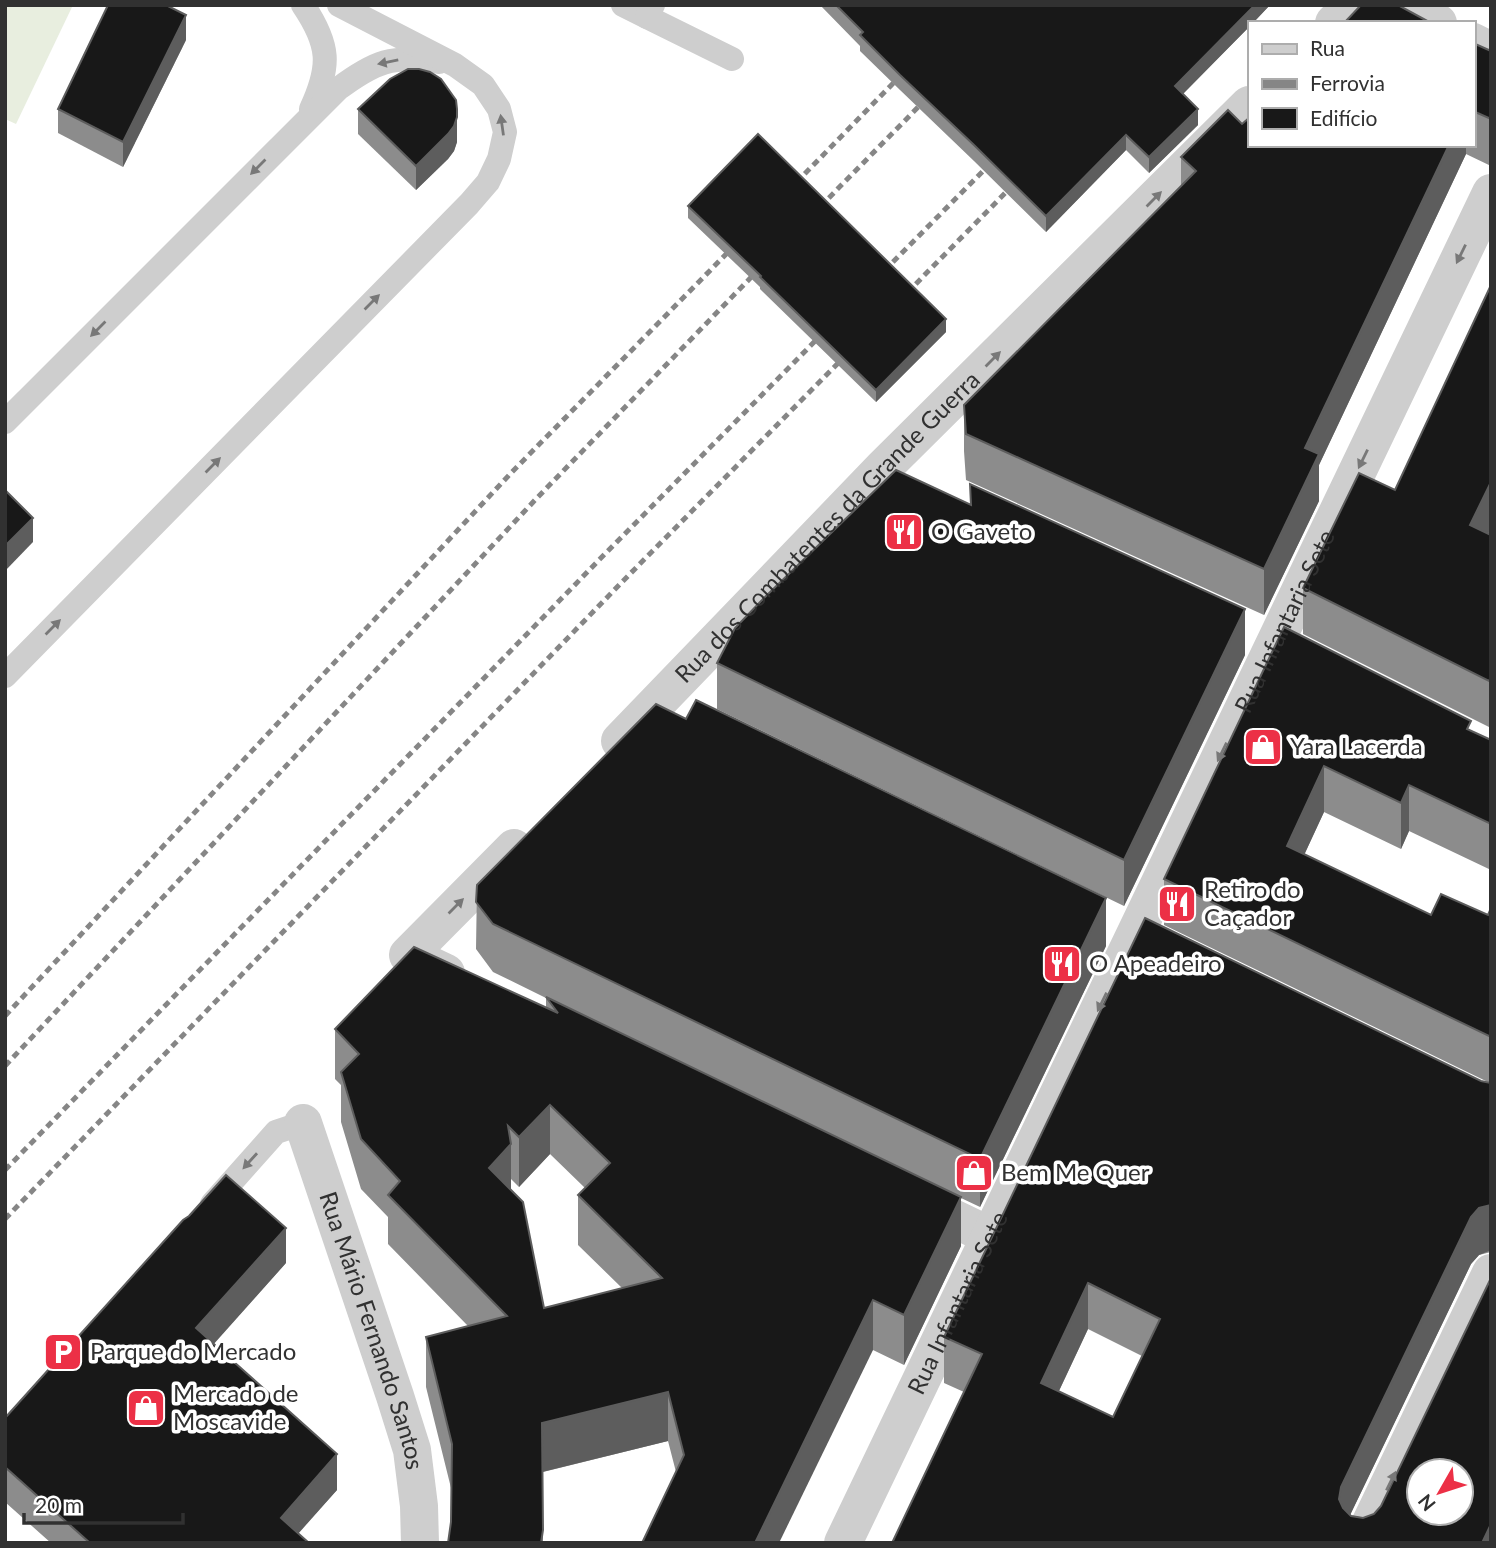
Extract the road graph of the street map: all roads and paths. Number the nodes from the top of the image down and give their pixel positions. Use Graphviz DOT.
graph roads {
  1 [pos="303,5"];
  2 [pos="339,5"];
  3 [pos="623,5"];
  4 [pos="1352,5"];
  5 [pos="1405,5"];
  6 [pos="650,11"];
  7 [pos="1336,21"];
  8 [pos="1434,21"];
  9 [pos="1475,43"];
  10 [pos="1491,51"];
  11 [pos="732,59"];
  12 [pos="455,65"];
  13 [pos="1248,106"];
  14 [pos="306,119"];
  15 [pos="1491,192"];
  16 [pos="5,422"];
  17 [pos="884,467"];
  18 [pos="922,484"];
  19 [pos="1261,639"];
  20 [pos="1310,663"];
  21 [pos="5,676"];
  22 [pos="657,704"];
  23 [pos="694,722"];
  24 [pos="599,762"];
  25 [pos="542,820"];
  26 [pos="1121,929"];
  27 [pos="1171,953"];
  28 [pos="482,991"];
  29 [pos="303,1123"];
  30 [pos="878,1182"];
  31 [pos="196,1222"];
  32 [pos="990,1236"];
  33 [pos="1491,1273"];
  34 [pos="420,1543"];
  35 [pos="843,1543"];
  36 [pos="1361,1543"];
  1 -- 14 [label="lane"];
  2 -- 12 [label="lane"];
  3 -- 6 [label="lane"];
  4 -- 7 [label="street"];
  5 -- 8 [label="street"];
  6 -- 11 [label="lane"];
  9 -- 10 [label="street"];
  12 -- 14 [label="lane, one-way"];
  21 -- 12 [label="lane, one-way"];
  17 -- 13 [label="street, Rua dos Combatentes da Grande Guerra, one-way"];
  14 -- 16 [label="lane, one-way"];
  15 -- 19 [label="street, Rua Infantaria Sete, one-way"];
  17 -- 18 [label="street"];
  17 -- 22 [label="street, Rua dos Combatentes da Grande Guerra"];
  19 -- 20 [label="street"];
  19 -- 26 [label="street, Rua Infantaria Sete, one-way"];
  22 -- 23 [label="street"];
  22 -- 24 [label="street, Rua dos Combatentes da Grande Guerra"];
  28 -- 25 [label="street, one-way"];
  26 -- 27 [label="street"];
  26 -- 32 [label="street, Rua Infantaria Sete, one-way"];
  29 -- 31 [label="lane, one-way"];
  29 -- 34 [label="street, Rua Mário Fernando Santos"];
  30 -- 32 [label="street"];
  32 -- 35 [label="street, Rua Infantaria Sete"];
  36 -- 33 [label="street, one-way"];
}
